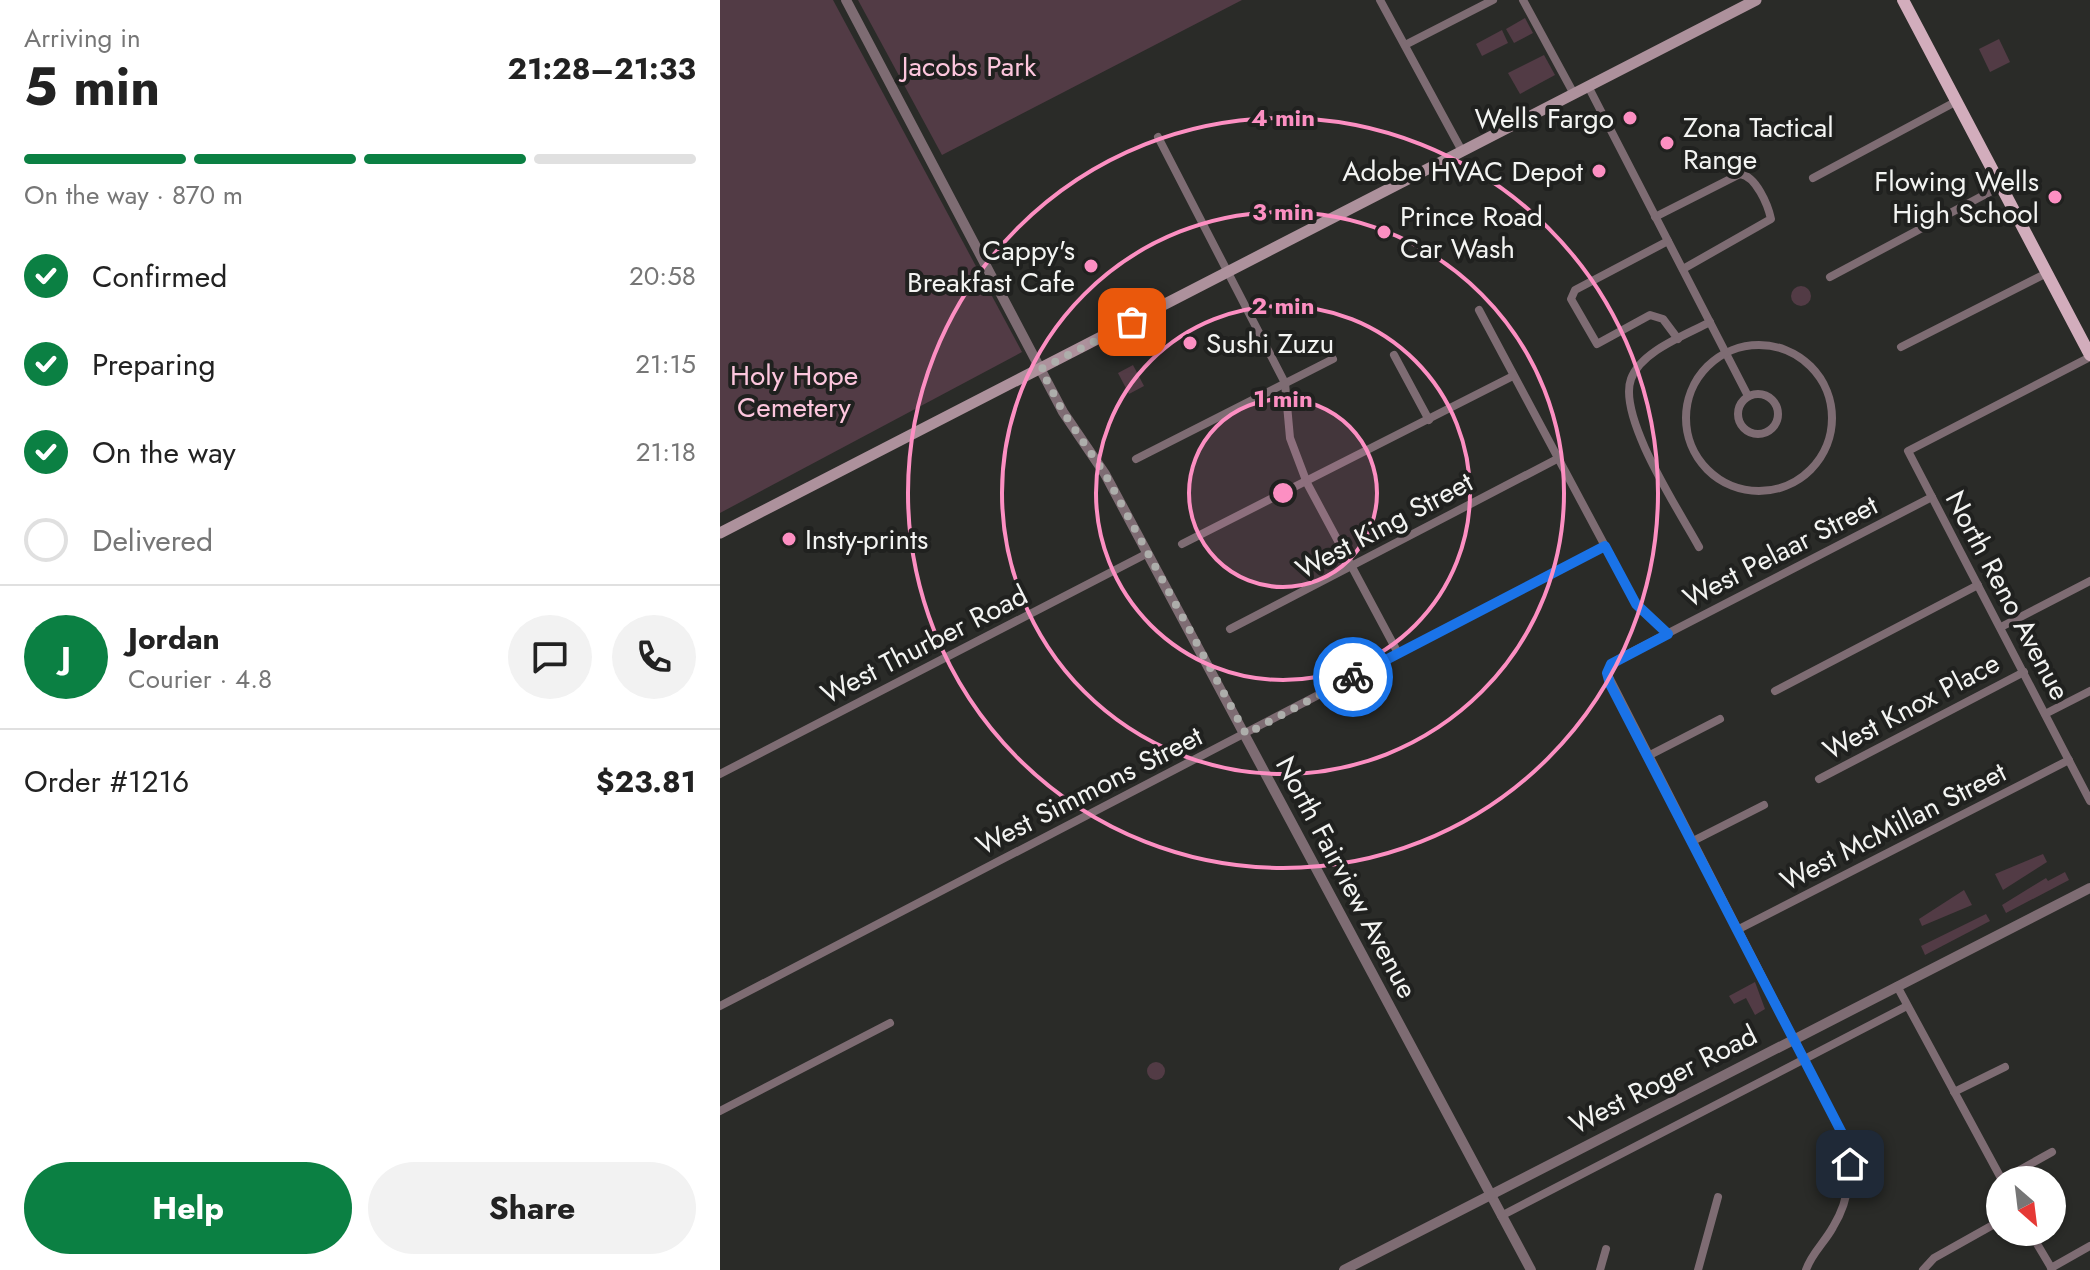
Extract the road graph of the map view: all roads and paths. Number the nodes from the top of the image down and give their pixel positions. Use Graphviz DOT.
graph roads {
  1 [pos="846,0"];
  2 [pos="1380,0"];
  3 [pos="1493,0"];
  4 [pos="1523,0"];
  5 [pos="1756,0"];
  6 [pos="1903,0"];
  7 [pos="1405,45"];
  8 [pos="1588,86"];
  9 [pos="1574,94"];
  10 [pos="1957,101"];
  11 [pos="1158,137"];
  12 [pos="1462,151"];
  13 [pos="1813,178"];
  14 [pos="2001,186"];
  15 [pos="1655,217"];
  16 [pos="1668,241"];
  17 [pos="1683,269"];
  18 [pos="1230,272"];
  19 [pos="2047,273"];
  20 [pos="1830,277"];
  21 [pos="1479,310"];
  22 [pos="1710,322"];
  23 [pos="1678,339"];
  24 [pos="1901,347"];
  25 [pos="1725,353"];
  26 [pos="1394,355"];
  27 [pos="2090,356"];
  28 [pos="1333,359"];
  29 [pos="1041,369"];
  30 [pos="1513,376"];
  31 [pos="1285,383"];
  32 [pos="1748,396"];
  33 [pos="1429,420"];
  34 [pos="1136,459"];
  35 [pos="1557,459"];
  36 [pos="1307,483"];
  37 [pos="1932,497"];
  38 [pos="720,533"];
  39 [pos="1182,544"];
  40 [pos="1605,546"];
  41 [pos="1699,547"];
  42 [pos="1148,553"];
  43 [pos="1352,567"];
  44 [pos="2090,581"];
  45 [pos="1978,585"];
  46 [pos="2001,627"];
  47 [pos="1230,629"];
  48 [pos="1668,634"];
  49 [pos="1398,653"];
  50 [pos="1598,668"];
  51 [pos="1608,670"];
  52 [pos="2024,672"];
  53 [pos="1775,691"];
  54 [pos="2090,691"];
  55 [pos="2045,714"];
  56 [pos="1720,719"];
  57 [pos="1246,734"];
  58 [pos="1648,756"];
  59 [pos="2069,760"];
  60 [pos="720,774"];
  61 [pos="1819,779"];
  62 [pos="2090,801"];
  63 [pos="1764,805"];
  64 [pos="1691,842"];
  65 [pos="2090,888"];
  66 [pos="1737,930"];
  67 [pos="1897,986"];
  68 [pos="720,1006"];
  69 [pos="1907,1006"];
  70 [pos="890,1023"];
  71 [pos="1791,1040"];
  72 [pos="1802,1060"];
  73 [pos="2005,1067"];
  74 [pos="1954,1092"];
  75 [pos="720,1111"];
  76 [pos="2052,1152"];
  77 [pos="1994,1166"];
  78 [pos="2027,1166"];
  79 [pos="1849,1184"];
  80 [pos="1864,1184"];
  81 [pos="1490,1194"];
  82 [pos="1718,1197"];
  83 [pos="1501,1216"];
  84 [pos="1986,1229"];
  85 [pos="2038,1246"];
  86 [pos="2090,1246"];
  87 [pos="1606,1249"];
  88 [pos="1702,1269"];
  89 [pos="2051,1269"];
  90 [pos="1344,1270"];
  91 [pos="1531,1270"];
  92 [pos="1600,1270"];
  93 [pos="1806,1270"];
  94 [pos="1923,1270"];
  1 -- 29 [label="street, North Fairview Avenue"];
  2 -- 7 [label="street"];
  3 -- 7 [label="street"];
  4 -- 9 [label="street"];
  5 -- 8 [label="main road"];
  6 -- 10 [label="main road"];
  7 -- 12 [label="street"];
  8 -- 9 [label="main road"];
  8 -- 15 [label="street"];
  9 -- 12 [label="main road"];
  10 -- 13 [label="street"];
  10 -- 14 [label="main road"];
  11 -- 18 [label="street"];
  12 -- 18 [label="main road"];
  14 -- 19 [label="main road"];
  14 -- 20 [label="street"];
  15 -- 16 [label="street"];
  15 -- 17 [label="street"];
  16 -- 17 [label="street"];
  16 -- 23 [label="street"];
  17 -- 22 [label="street"];
  18 -- 29 [label="main road"];
  18 -- 31 [label="street"];
  19 -- 24 [label="street"];
  19 -- 27 [label="main road"];
  21 -- 30 [label="street"];
  22 -- 23 [label="street"];
  22 -- 25 [label="street"];
  23 -- 41 [label="street"];
  25 -- 25 [label="street"];
  25 -- 32 [label="street"];
  26 -- 33 [label="street"];
  27 -- 37 [label="street, North Reno Avenue"];
  28 -- 31 [label="street"];
  29 -- 38 [label="main road"];
  29 -- 42 [label="street, North Fairview Avenue"];
  30 -- 33 [label="street"];
  30 -- 35 [label="street"];
  31 -- 34 [label="street"];
  31 -- 36 [label="street"];
  32 -- 32 [label="street"];
  33 -- 36 [label="street"];
  35 -- 40 [label="street"];
  35 -- 43 [label="street, West King Street"];
  36 -- 39 [label="street"];
  36 -- 43 [label="street"];
  37 -- 45 [label="street, North Reno Avenue"];
  37 -- 48 [label="street, West Pelaar Street"];
  40 -- 48 [label="street"];
  40 -- 49 [label="street, West Simmons Street"];
  42 -- 57 [label="street, North Fairview Avenue"];
  42 -- 60 [label="street, West Thurber Road"];
  43 -- 47 [label="street, West King Street"];
  43 -- 49 [label="street"];
  44 -- 46 [label="street"];
  45 -- 46 [label="street, North Reno Avenue"];
  45 -- 53 [label="street"];
  46 -- 52 [label="street, North Reno Avenue"];
  48 -- 51 [label="street, West Pelaar Street"];
  49 -- 57 [label="street, West Simmons Street"];
  50 -- 51 [label="street"];
  51 -- 58 [label="street"];
  52 -- 55 [label="street, North Reno Avenue"];
  52 -- 61 [label="street, West Knox Place"];
  54 -- 55 [label="street"];
  55 -- 59 [label="street, North Reno Avenue"];
  56 -- 58 [label="street"];
  57 -- 68 [label="street, West Simmons Street"];
  57 -- 81 [label="street, North Fairview Avenue"];
  58 -- 64 [label="street"];
  59 -- 62 [label="street, North Reno Avenue"];
  59 -- 66 [label="street, West McMillan Street"];
  63 -- 64 [label="street"];
  64 -- 66 [label="street"];
  65 -- 67 [label="street, West Roger Road"];
  66 -- 71 [label="street"];
  67 -- 69 [label="street"];
  67 -- 71 [label="street, West Roger Road"];
  69 -- 72 [label="street, West Roger Road"];
  69 -- 74 [label="street"];
  70 -- 75 [label="street"];
  71 -- 72 [label="street"];
  71 -- 81 [label="street, West Roger Road"];
  72 -- 79 [label="street"];
  72 -- 83 [label="street, West Roger Road"];
  73 -- 74 [label="street"];
  74 -- 77 [label="street"];
  76 -- 78 [label="street"];
  79 -- 80 [label="street"];
  79 -- 93 [label="street"];
  81 -- 83 [label="street, North Fairview Avenue"];
  81 -- 90 [label="street, West Roger Road"];
  82 -- 88 [label="street"];
  83 -- 91 [label="street, North Fairview Avenue"];
  84 -- 94 [label="street"];
  85 -- 89 [label="street"];
  86 -- 89 [label="street"];
  87 -- 92 [label="street"];
}
